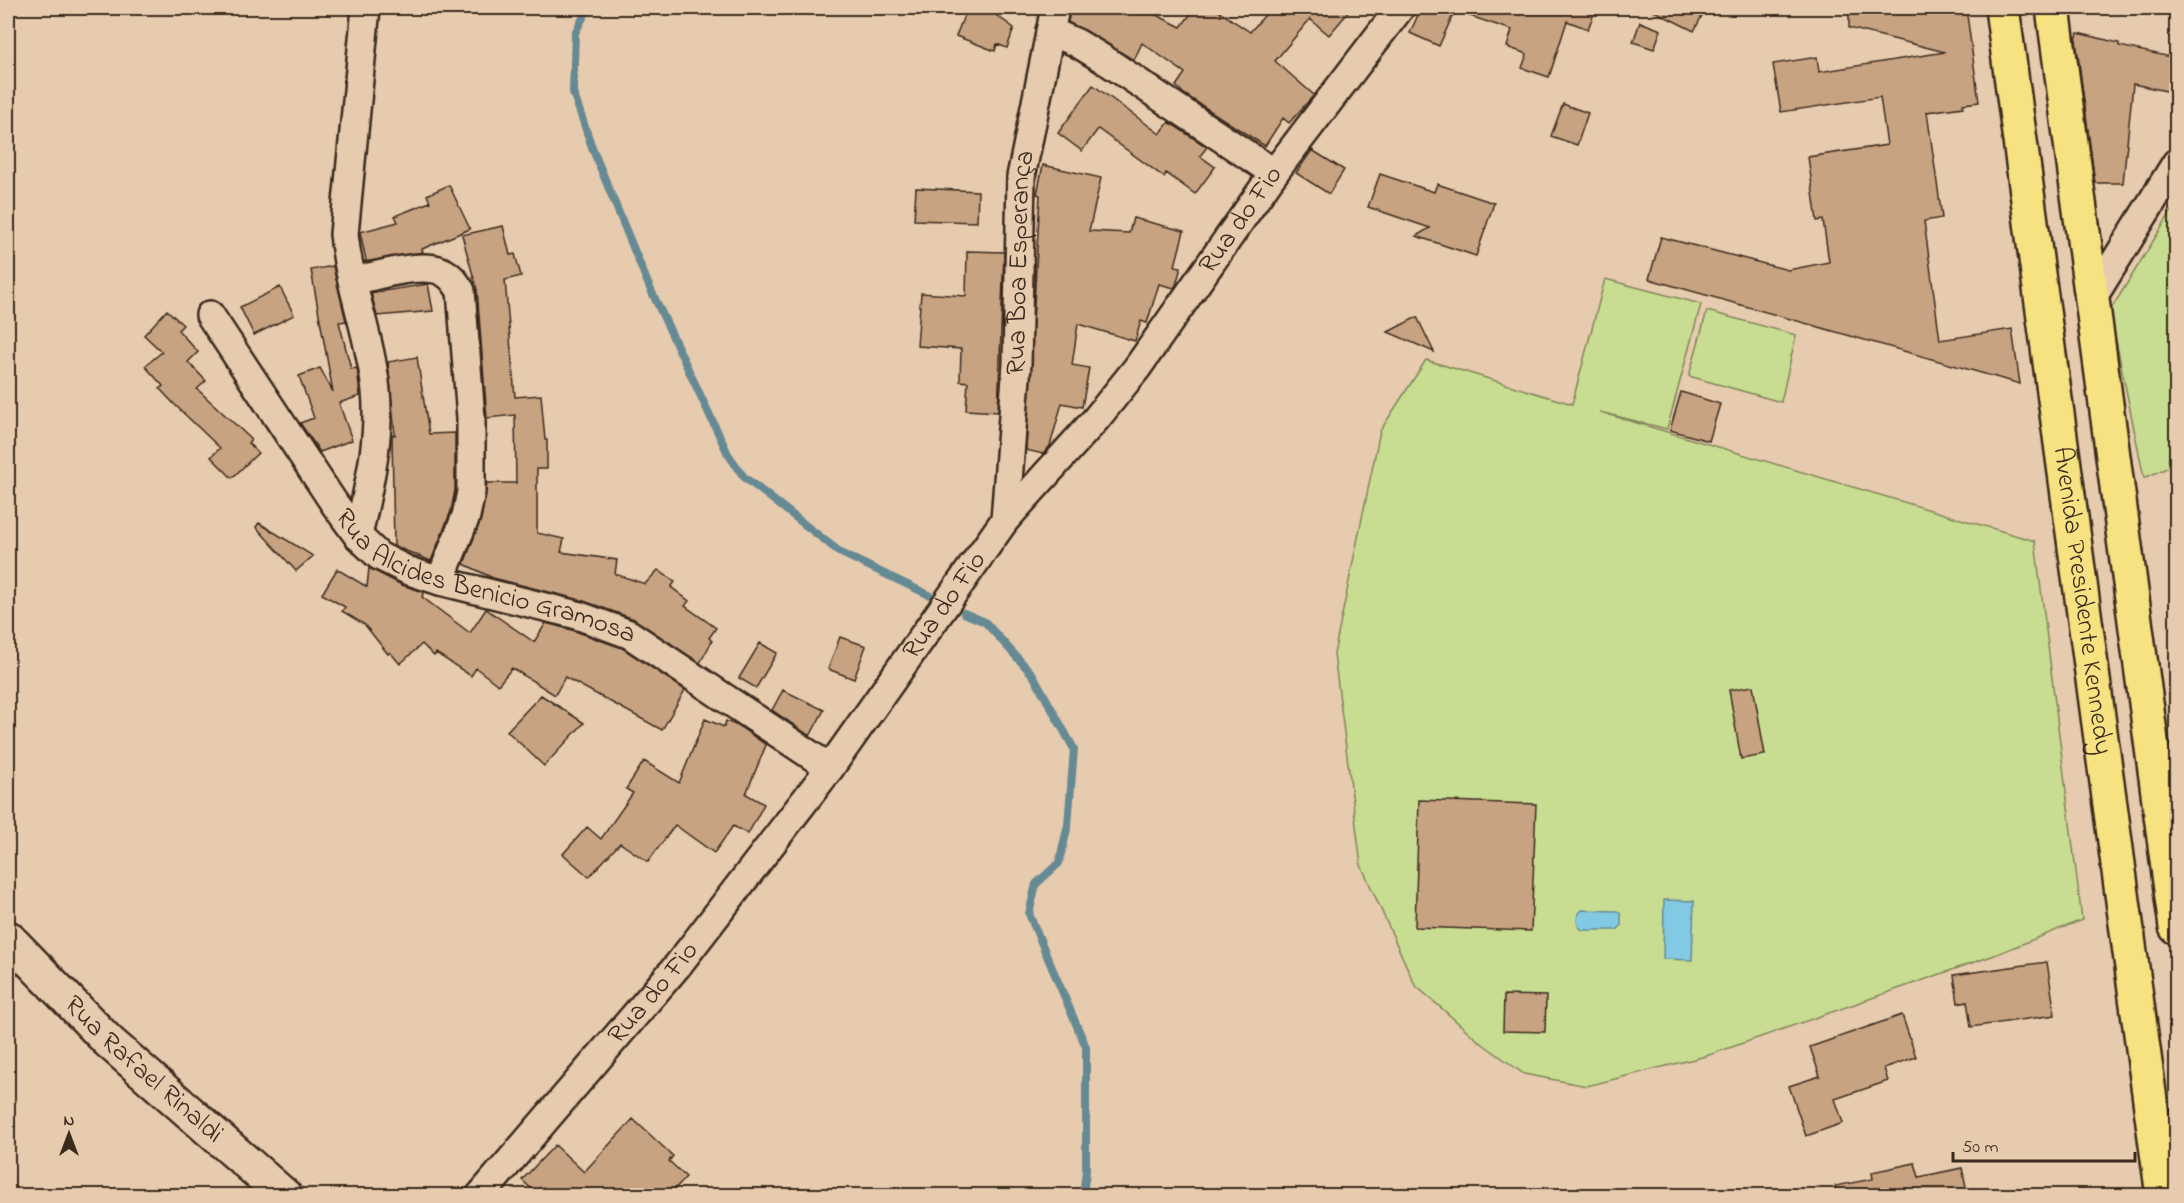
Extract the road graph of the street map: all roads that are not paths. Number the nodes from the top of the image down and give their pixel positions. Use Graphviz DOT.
graph roads {
  1 [pos="366,8"];
  2 [pos="1400,8"];
  3 [pos="2002,8"];
  4 [pos="2053,8"];
  5 [pos="1052,19"];
  6 [pos="2072,150"];
  7 [pos="2023,157"];
  8 [pos="2176,163"];
  9 [pos="1274,173"];
  10 [pos="353,280"];
  11 [pos="2091,302"];
  12 [pos="210,315"];
  13 [pos="1005,520"];
  14 [pos="358,536"];
  15 [pos="440,581"];
  16 [pos="830,768"];
  17 [pos="2176,927"];
  18 [pos="8,938"];
  19 [pos="285,1196"];
  20 [pos="480,1196"];
  21 [pos="2163,1196"];
  1 -- 10 [label="street"];
  2 -- 9 [label="street, Rua do Fio"];
  3 -- 7 [label="main road, Avenida Presidente Kennedy"];
  4 -- 6 [label="main road, Avenida Presidente Kennedy"];
  5 -- 9 [label="street"];
  5 -- 13 [label="street, Rua Boa Esperança"];
  6 -- 7 [label="main road"];
  6 -- 11 [label="main road, Avenida Presidente Kennedy"];
  7 -- 21 [label="main road, Avenida Presidente Kennedy"];
  8 -- 11 [label="street"];
  9 -- 13 [label="street, Rua do Fio"];
  10 -- 14 [label="street"];
  10 -- 15 [label="street"];
  11 -- 17 [label="main road, Avenida Presidente Kennedy"];
  12 -- 14 [label="street, Rua Alcides Benicio Gramosa"];
  13 -- 16 [label="street, Rua do Fio"];
  14 -- 15 [label="street, Rua Alcides Benicio Gramosa"];
  15 -- 16 [label="street, Rua Alcides Benicio Gramosa"];
  16 -- 20 [label="street, Rua do Fio"];
  18 -- 19 [label="street, Rua Rafael Rinaldi"];
}
